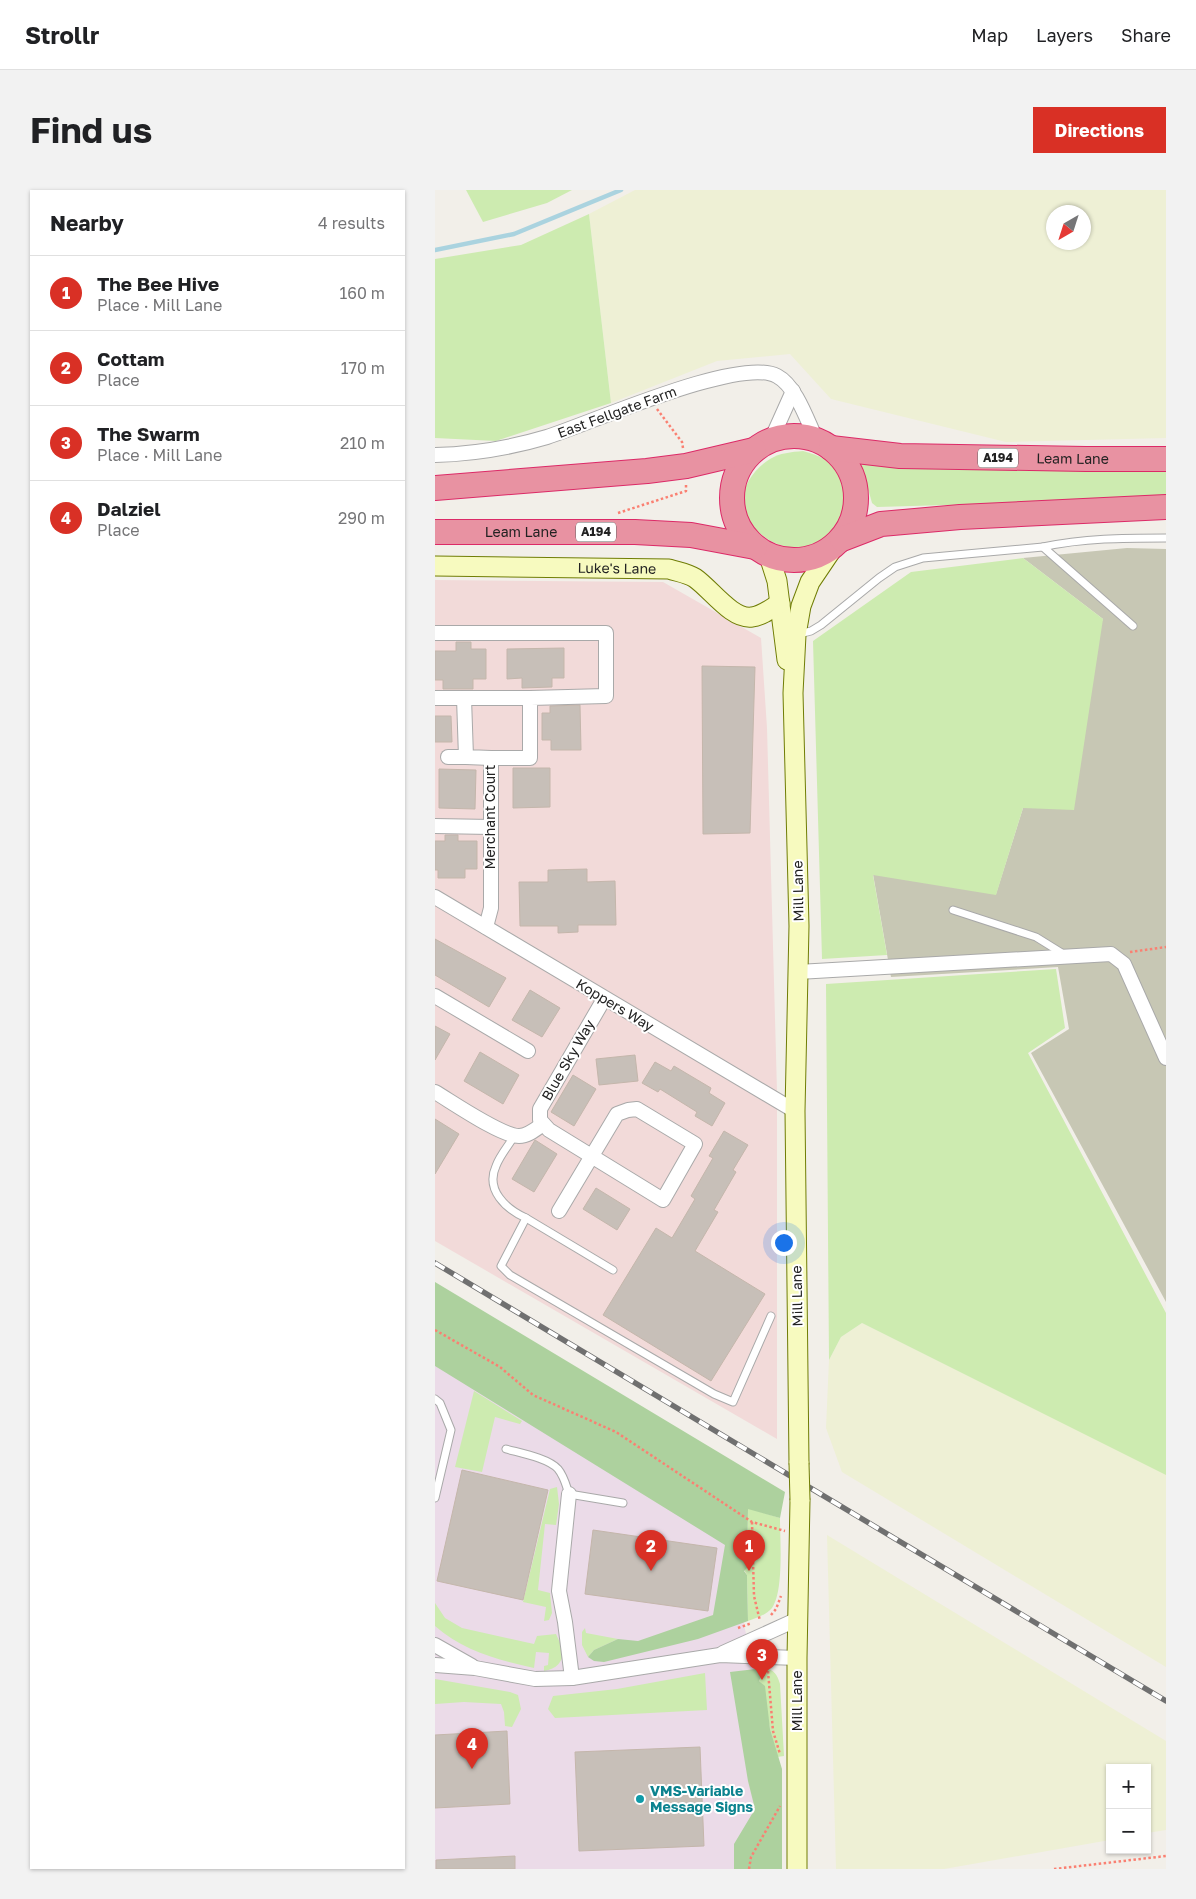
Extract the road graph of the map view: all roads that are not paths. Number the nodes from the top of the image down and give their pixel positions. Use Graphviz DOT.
graph roads {
  1 [pos="793,391"];
  2 [pos="823,444"];
  3 [pos="758,449"];
  4 [pos="435,455"];
  5 [pos="1166,459"];
  6 [pos="647,471"];
  7 [pos="435,488"];
  8 [pos="1166,507"];
  9 [pos="435,532"];
  10 [pos="1166,538"];
  11 [pos="838,542"];
  12 [pos="1043,547"];
  13 [pos="762,551"];
  14 [pos="435,566"];
  15 [pos="780,603"];
  16 [pos="1133,626"];
  17 [pos="435,633"];
  18 [pos="796,635"];
  19 [pos="793,693"];
  20 [pos="435,698"];
  21 [pos="464,698"];
  22 [pos="530,698"];
  23 [pos="448,757"];
  24 [pos="466,757"];
  25 [pos="491,758"];
  26 [pos="435,826"];
  27 [pos="491,827"];
  28 [pos="435,897"];
  29 [pos="953,910"];
  30 [pos="486,927"];
  31 [pos="1067,956"];
  32 [pos="798,972"];
  33 [pos="435,996"];
  34 [pos="604,999"];
  35 [pos="528,1051"];
  36 [pos="1166,1058"];
  37 [pos="435,1092"];
  38 [pos="795,1111"];
  39 [pos="543,1124"];
  40 [pos="515,1135"];
  41 [pos="592,1156"];
  42 [pos="559,1211"];
  43 [pos="526,1218"];
  44 [pos="613,1270"];
  45 [pos="771,1316"];
  46 [pos="435,1399"];
  47 [pos="506,1449"];
  48 [pos="569,1494"];
  49 [pos="435,1498"];
  50 [pos="623,1503"];
  51 [pos="798,1619"];
  52 [pos="435,1645"];
  53 [pos="720,1655"];
  54 [pos="797,1658"];
  55 [pos="435,1665"];
  56 [pos="475,1668"];
  57 [pos="572,1678"];
  58 [pos="797,1869"];
  1 -- 2 [label="street, East Fellgate Farm"];
  1 -- 3 [label="street"];
  1 -- 4 [label="street, East Fellgate Farm"];
  2 -- 3 [label="highway, Leam Lane"];
  2 -- 5 [label="highway, Leam Lane / A194"];
  2 -- 11 [label="highway"];
  3 -- 6 [label="highway, Leam Lane"];
  3 -- 6 [label="highway, Leam Lane"];
  3 -- 13 [label="highway"];
  6 -- 7 [label="highway, Leam Lane"];
  8 -- 11 [label="highway, Leam Lane"];
  9 -- 13 [label="highway, Leam Lane / A194"];
  10 -- 12 [label="lane"];
  11 -- 13 [label="highway, Leam Lane"];
  11 -- 18 [label="main road, Mill Lane"];
  12 -- 16 [label="lane"];
  12 -- 18 [label="lane"];
  13 -- 15 [label="main road, Mill Lane"];
  14 -- 15 [label="main road, Luke's Lane"];
  15 -- 19 [label="main road, Mill Lane"];
  17 -- 22 [label="street"];
  18 -- 19 [label="main road, Mill Lane"];
  19 -- 32 [label="main road, Mill Lane"];
  20 -- 21 [label="street"];
  21 -- 22 [label="street"];
  21 -- 24 [label="street, Merchant Court"];
  22 -- 25 [label="street"];
  23 -- 24 [label="street"];
  24 -- 25 [label="street, Merchant Court"];
  25 -- 27 [label="street, Merchant Court"];
  26 -- 27 [label="street"];
  27 -- 30 [label="street, Merchant Court"];
  28 -- 30 [label="street, Koppers Way"];
  29 -- 31 [label="lane"];
  30 -- 34 [label="street, Koppers Way"];
  31 -- 32 [label="street"];
  31 -- 36 [label="street"];
  32 -- 38 [label="main road, Mill Lane"];
  33 -- 35 [label="street"];
  34 -- 38 [label="street, Koppers Way"];
  34 -- 39 [label="street, Blue Sky Way"];
  37 -- 40 [label="street"];
  38 -- 51 [label="main road, Mill Lane, bridge"];
  39 -- 40 [label="street"];
  39 -- 41 [label="street"];
  40 -- 43 [label="lane"];
  41 -- 41 [label="street"];
  41 -- 42 [label="street"];
  43 -- 44 [label="lane"];
  43 -- 45 [label="lane"];
  46 -- 49 [label="lane"];
  47 -- 48 [label="lane"];
  48 -- 50 [label="lane"];
  48 -- 57 [label="street"];
  51 -- 53 [label="street"];
  51 -- 54 [label="main road, Mill Lane"];
  52 -- 56 [label="street"];
  53 -- 54 [label="street"];
  53 -- 57 [label="street"];
  54 -- 58 [label="main road, Mill Lane"];
  55 -- 56 [label="street"];
  56 -- 57 [label="street"];
}
